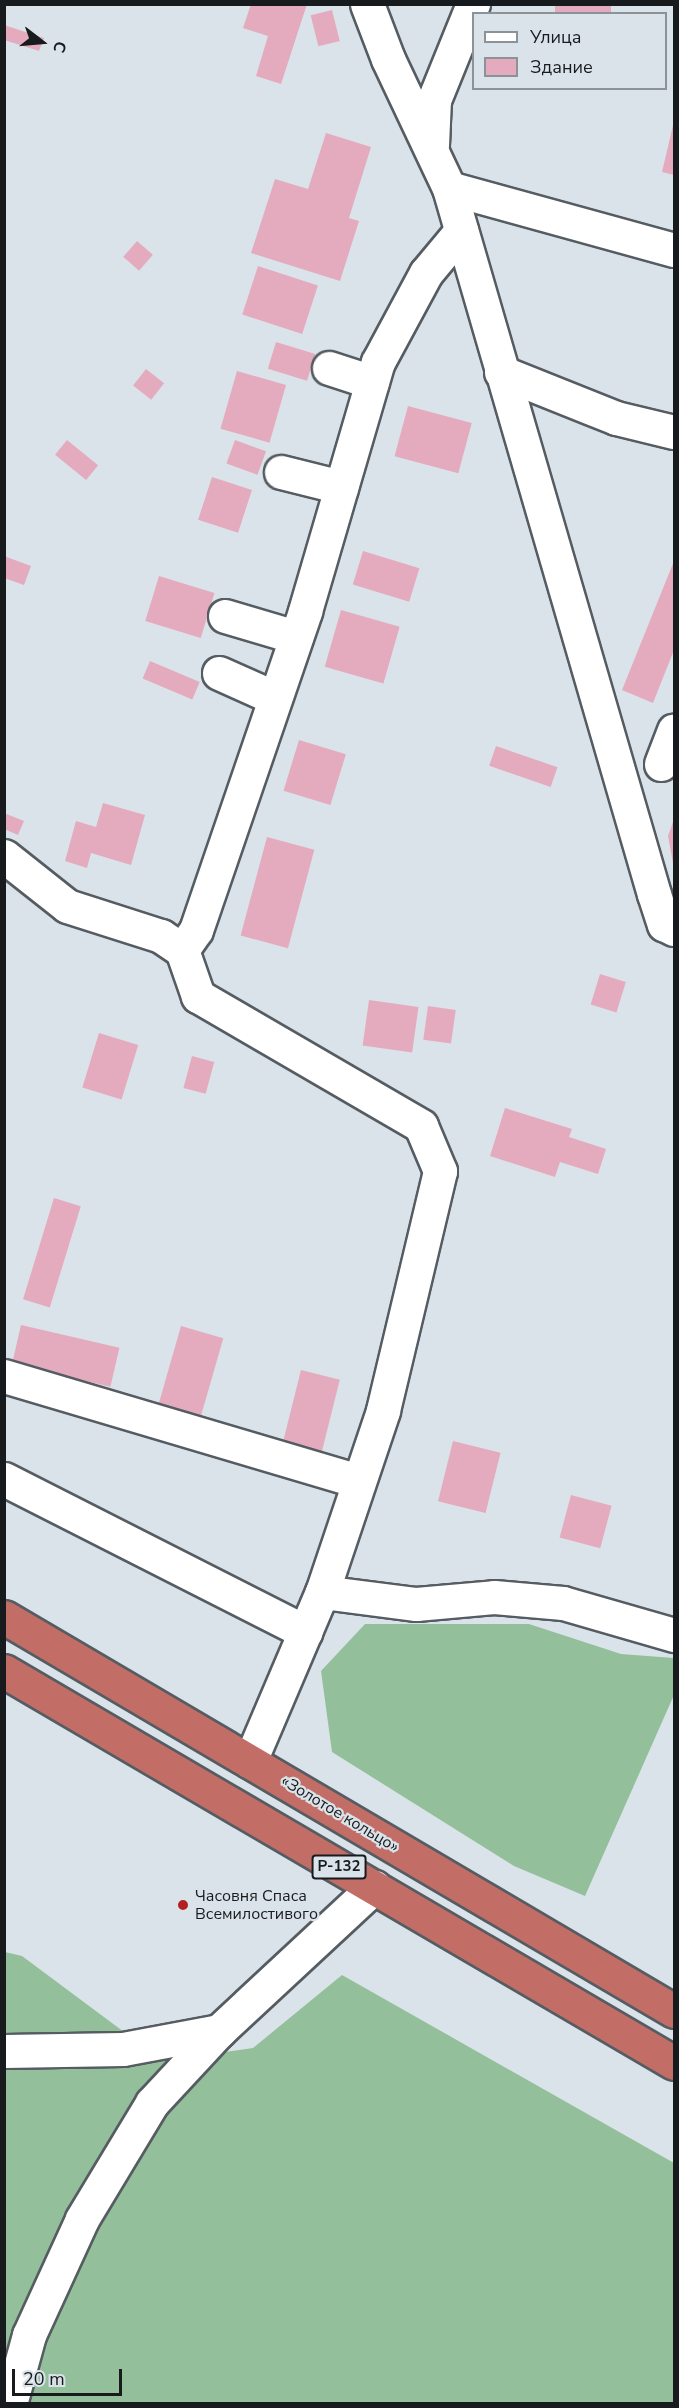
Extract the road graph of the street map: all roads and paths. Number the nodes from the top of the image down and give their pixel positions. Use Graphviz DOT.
graph roads {
  1 [pos="367,4"];
  2 [pos="472,4"];
  3 [pos="432,150"];
  4 [pos="449,188"];
  5 [pos="461,231"];
  6 [pos="675,250"];
  7 [pos="329,368"];
  8 [pos="501,372"];
  9 [pos="372,382"];
  10 [pos="675,432"];
  11 [pos="281,472"];
  12 [pos="342,487"];
  13 [pos="225,616"];
  14 [pos="296,637"];
  15 [pos="219,673"];
  16 [pos="275,698"];
  17 [pos="675,730"];
  18 [pos="661,764"];
  19 [pos="4,856"];
  20 [pos="669,927"];
  21 [pos="182,950"];
  22 [pos="4,1376"];
  23 [pos="4,1479"];
  24 [pos="359,1481"];
  25 [pos="322,1592"];
  26 [pos="4,1617"];
  27 [pos="305,1632"];
  28 [pos="675,1635"];
  29 [pos="4,1671"];
  30 [pos="250,1761"];
  31 [pos="374,1887"];
  32 [pos="675,2011"];
  33 [pos="219,2031"];
  34 [pos="4,2051"];
  35 [pos="675,2062"];
  36 [pos="10,2403"];
  1 -- 3 [label="street"];
  2 -- 3 [label="street"];
  3 -- 4 [label="street"];
  4 -- 5 [label="street"];
  4 -- 6 [label="street"];
  5 -- 8 [label="street"];
  5 -- 9 [label="street"];
  7 -- 9 [label="street"];
  8 -- 10 [label="street"];
  8 -- 20 [label="street"];
  9 -- 12 [label="street"];
  11 -- 12 [label="street"];
  12 -- 14 [label="street"];
  13 -- 14 [label="street"];
  14 -- 16 [label="street"];
  15 -- 16 [label="street"];
  16 -- 21 [label="street"];
  17 -- 18 [label="street"];
  19 -- 21 [label="street"];
  21 -- 24 [label="street"];
  22 -- 24 [label="street"];
  23 -- 27 [label="street"];
  24 -- 25 [label="street"];
  25 -- 27 [label="street"];
  25 -- 28 [label="street"];
  26 -- 30 [label="highway, «Золотое кольцо» / Р-132"];
  27 -- 30 [label="street"];
  29 -- 31 [label="highway, Р-132"];
  30 -- 32 [label="highway, «Золотое кольцо» / Р-132"];
  31 -- 33 [label="street"];
  31 -- 35 [label="highway, Р-132"];
  33 -- 34 [label="street"];
  33 -- 36 [label="street"];
}
